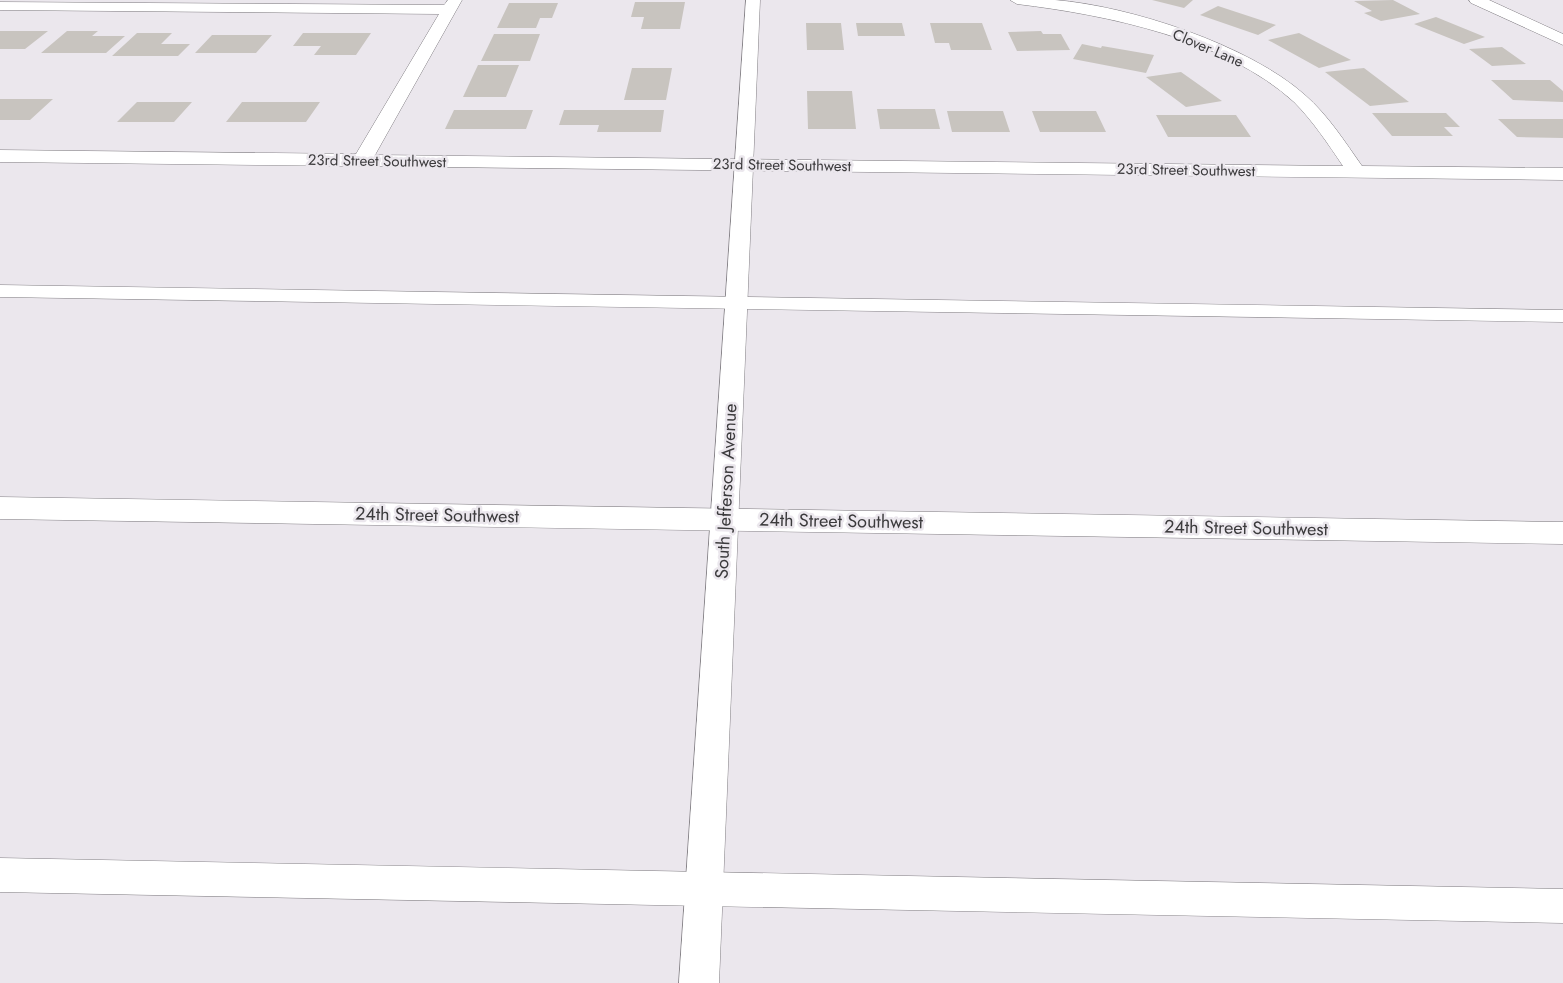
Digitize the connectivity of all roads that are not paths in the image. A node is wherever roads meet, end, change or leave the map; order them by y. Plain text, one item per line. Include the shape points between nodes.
1 (753, 0) edge
2 (1017, 0) edge
3 (1476, 0) edge
4 (453, 5) edge
5 (0, 6) edge
6 (1563, 40) edge
7 (3, 159) edge
8 (362, 160) junction
9 (744, 165) junction
10 (1357, 172) junction
11 (1562, 175) edge
12 (0, 291) edge
13 (736, 303) junction
14 (1563, 316) edge
15 (0, 508) edge
16 (725, 520) junction
17 (1563, 533) edge
18 (0, 875) edge
19 (704, 889) junction
20 (1563, 906) edge
21 (699, 983) edge

1 - 9 street, South Jefferson Avenue
2 - 10 street, Clover Lane via 1104,12 1147,24 1228,55 1267,74 1300,98
3 - 6 street
4 - 5 street
4 - 8 street
7 - 8 street, 23rd Street Southwest
8 - 9 street, 23rd Street Southwest
9 - 10 street, 23rd Street Southwest
9 - 13 street, South Jefferson Avenue
10 - 11 street, 23rd Street Southwest
12 - 13 lane
13 - 14 lane
13 - 16 street, South Jefferson Avenue
15 - 16 street, 24th Street Southwest
16 - 17 street, 24th Street Southwest
16 - 19 street, South Jefferson Avenue
18 - 19 lane
19 - 20 lane
19 - 21 street, South Jefferson Avenue

